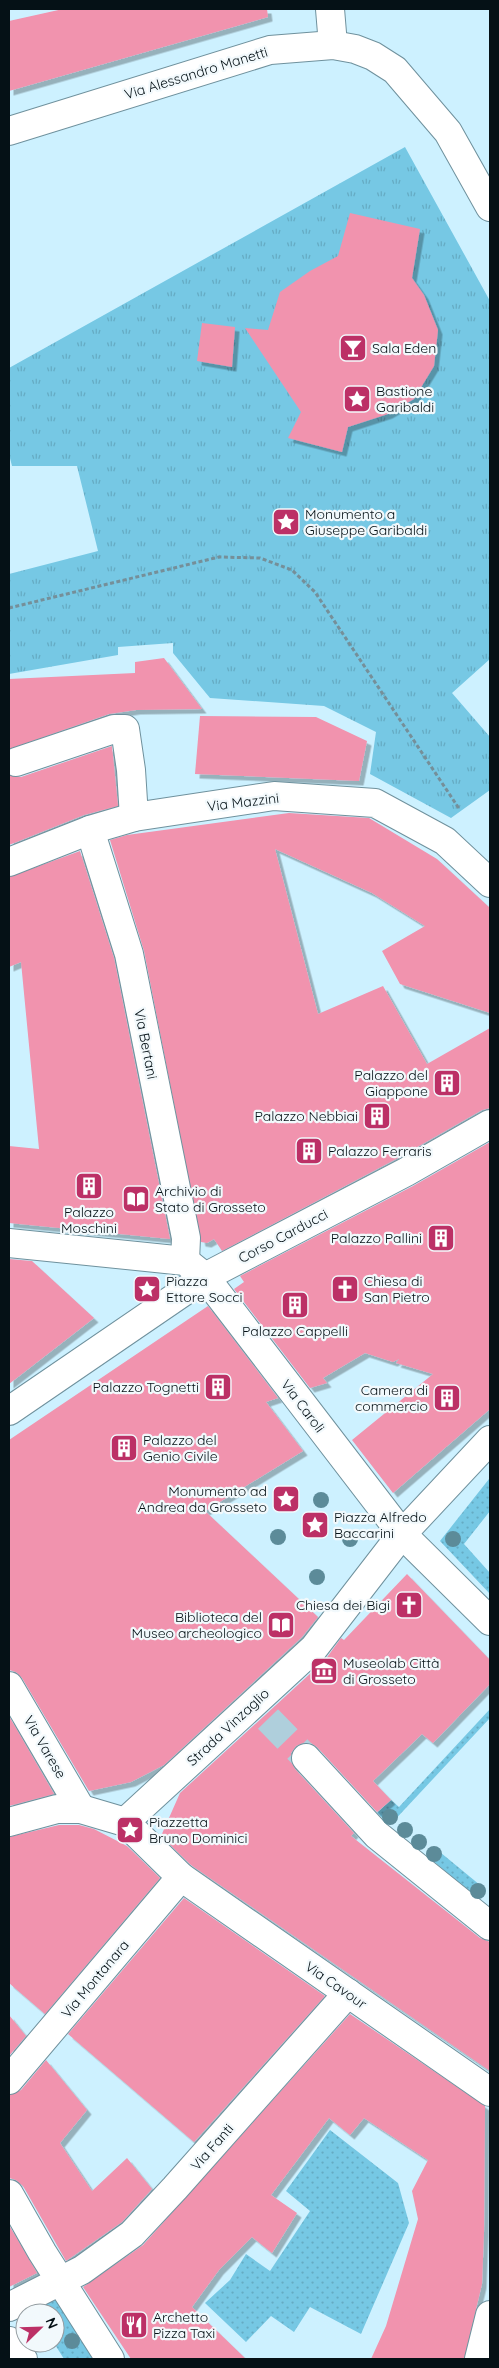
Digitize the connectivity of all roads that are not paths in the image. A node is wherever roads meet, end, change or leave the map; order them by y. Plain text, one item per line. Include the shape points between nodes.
1 (330, 9) edge
2 (333, 45) junction
3 (9, 131) edge
4 (490, 207) edge
5 (16, 762) dead end
6 (134, 817) junction
7 (90, 830) junction
8 (9, 862) edge
9 (490, 883) edge
10 (490, 1124) edge
11 (20, 1244) edge
12 (195, 1269) junction
13 (9, 1410) edge
14 (490, 1440) edge
15 (402, 1534) junction
16 (490, 1621) edge
17 (9, 1686) edge
18 (306, 1758) tunnel mouth
19 (81, 1809) junction
20 (9, 1822) edge
21 (125, 1822) junction
22 (181, 1877) junction
23 (490, 1926) edge
24 (348, 1993) junction
25 (9, 2080) edge
26 (490, 2092) edge
27 (9, 2194) edge
28 (60, 2281) junction
29 (9, 2307) edge
30 (490, 2315) edge
31 (9, 2341) edge
32 (23, 2359) edge
33 (110, 2359) edge
34 (479, 2359) edge

1 - 2 street
2 - 3 street, Via Alessandro Manetti via 270,50
2 - 4 street, Via Alessandro Manetti via 373,56 395,70 448,132
5 - 6 street via 114,729 124,729
6 - 7 street, Via Mazzini
6 - 9 street, Via Mazzini via 274,796 375,803 445,841
7 - 8 street, Via Mazzini
7 - 12 street, Via Bertani via 129,954
10 - 12 street, Corso Carducci via 406,1172
11 - 12 street
12 - 13 street, Corso Carducci
12 - 15 street, Via Caroli
14 - 15 street, Strada Vinzaglio
15 - 16 street, Via Caroli
15 - 21 street, Strada Vinzaglio via 261,1711
17 - 19 street, Via Varese
18 - 23 street via 377,1834
19 - 20 street via 57,1809
19 - 21 street
21 - 22 street
22 - 24 street, Via Cavour
22 - 25 street, Via Montanara
24 - 26 street, Via Cavour
24 - 28 street, Via Fanti via 132,2234 82,2270
27 - 28 street
28 - 29 street, Via Fanti
28 - 33 street
30 - 34 street
31 - 32 street

